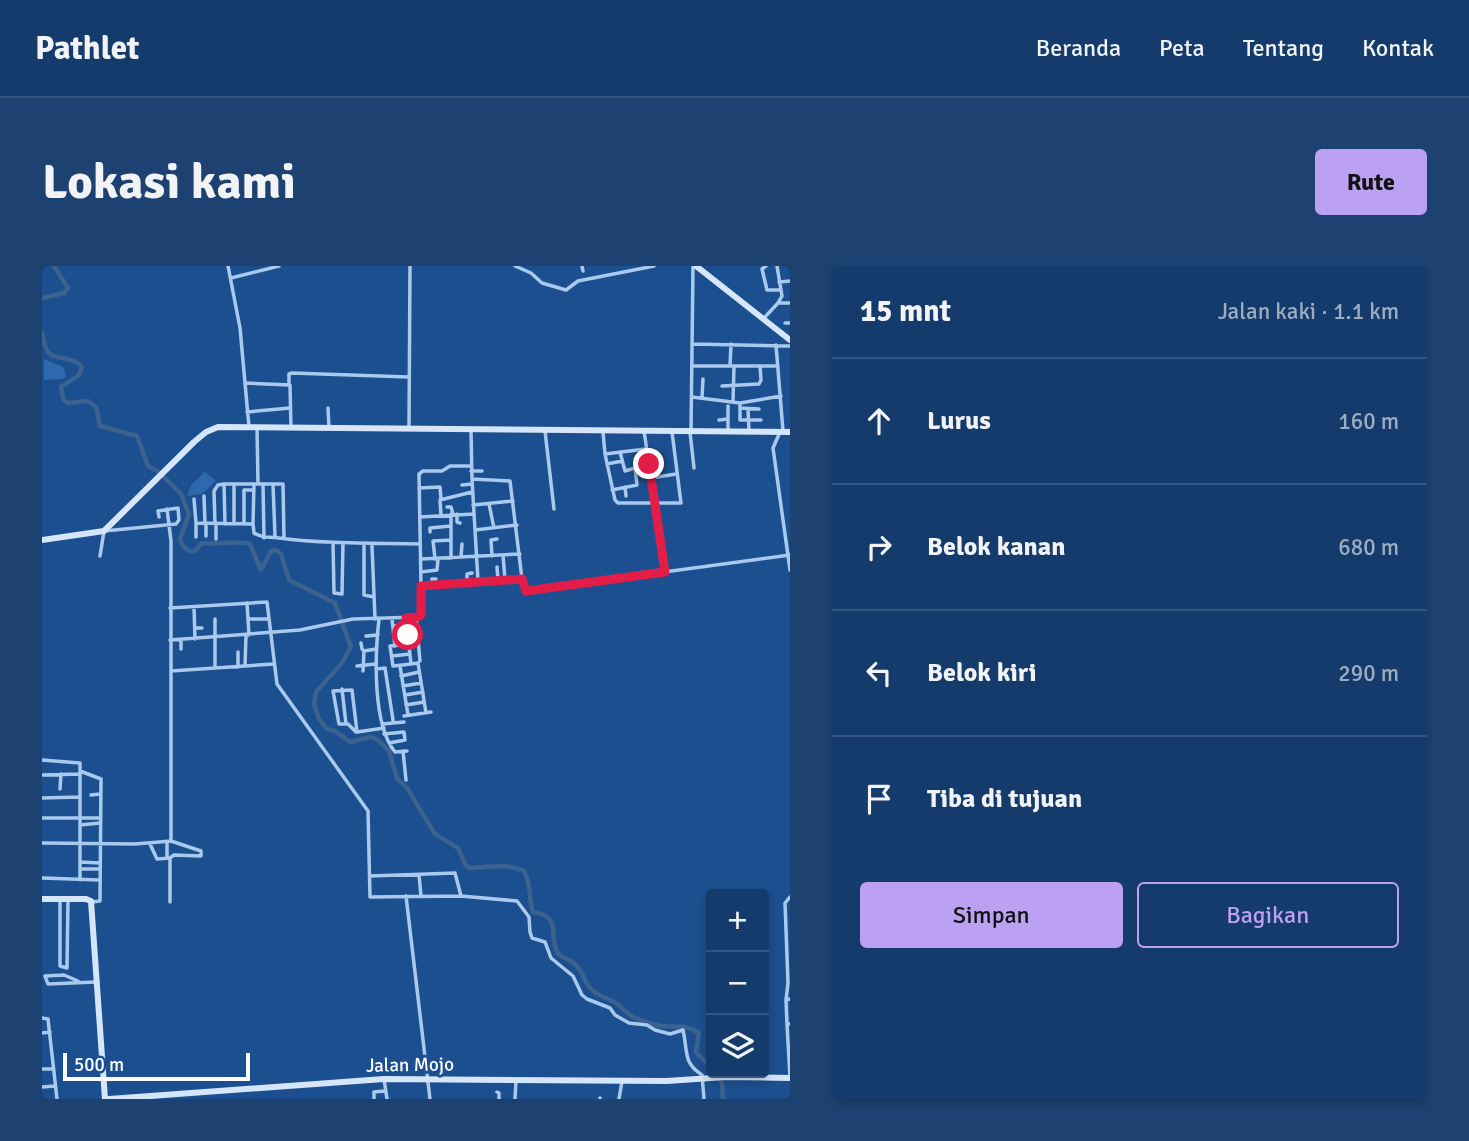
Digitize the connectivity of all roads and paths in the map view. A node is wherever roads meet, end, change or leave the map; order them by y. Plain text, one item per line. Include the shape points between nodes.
1 (228, 266) edge
2 (279, 266) edge
3 (410, 266) edge
4 (515, 266) edge
5 (654, 266) edge
6 (694, 266) edge
7 (766, 266) edge
8 (777, 266) edge
9 (231, 278) junction
10 (790, 281) edge
11 (779, 282) junction
12 (780, 290) junction
13 (778, 303) junction
14 (790, 303) edge
15 (765, 317) junction
16 (790, 340) edge
17 (692, 344) junction
18 (731, 344) junction
19 (776, 345) junction
20 (790, 346) edge
21 (692, 366) junction
22 (732, 366) junction
23 (760, 366) junction
24 (778, 366) junction
25 (409, 377) junction
26 (703, 379) dead end
27 (245, 383) junction
28 (289, 384) junction
29 (722, 386) dead end
30 (733, 386) junction
31 (781, 396) junction
32 (692, 397) junction
33 (702, 397) junction
34 (733, 402) junction
35 (740, 406) junction
36 (290, 408) junction
37 (328, 408) dead end
38 (718, 409) dead end
39 (748, 409) junction
40 (759, 409) dead end
41 (247, 412) junction
42 (728, 419) junction
43 (761, 419) dead end
44 (719, 420) dead end
45 (749, 420) junction
46 (253, 427) junction
47 (291, 428) junction
48 (329, 428) junction
49 (409, 430) junction
50 (471, 430) junction
51 (545, 431) junction
52 (644, 431) junction
53 (672, 431) junction
54 (603, 432) junction
55 (691, 432) junction
56 (728, 432) junction
57 (749, 432) junction
58 (784, 432) edge
59 (646, 449) junction
60 (620, 452) junction
61 (605, 454) junction
62 (622, 461) junction
63 (607, 464) junction
64 (649, 464) junction
65 (635, 468) junction
66 (694, 468) dead end
67 (471, 469) junction
68 (482, 471) dead end
69 (677, 474) junction
70 (651, 478) junction
71 (472, 482) junction
72 (224, 484) junction
73 (234, 484) junction
74 (258, 484) junction
75 (273, 484) junction
76 (463, 485) dead end
77 (625, 487) junction
78 (419, 488) junction
79 (254, 490) junction
80 (264, 490) junction
81 (612, 490) junction
82 (472, 492) junction
83 (204, 496) dead end
84 (626, 496) dead end
85 (194, 499) dead end
86 (441, 499) junction
87 (513, 501) junction
88 (489, 504) junction
89 (654, 504) junction
90 (474, 505) junction
91 (447, 507) dead end
92 (167, 509) junction
93 (554, 509) dead end
94 (453, 514) junction
95 (474, 514) junction
96 (441, 515) junction
97 (434, 516) junction
98 (159, 517) dead end
99 (420, 517) junction
100 (196, 523) junction
101 (206, 523) junction
102 (460, 523) dead end
103 (170, 524) junction
104 (215, 524) junction
105 (225, 524) junction
106 (234, 524) junction
107 (244, 524) junction
108 (253, 524) junction
109 (451, 526) junction
110 (517, 526) junction
111 (435, 527) junction
112 (494, 528) junction
113 (475, 530) junction
114 (104, 531) junction
115 (430, 532) dead end
116 (206, 536) dead end
117 (196, 537) dead end
118 (275, 537) junction
119 (264, 538) junction
120 (284, 538) junction
121 (216, 539) dead end
122 (498, 539) dead end
123 (42, 540) edge
124 (451, 540) junction
125 (343, 542) junction
126 (333, 543) junction
127 (420, 544) junction
128 (462, 544) dead end
129 (364, 546) dead end
130 (372, 546) dead end
131 (521, 554) junction
132 (100, 555) dead end
133 (492, 555) junction
134 (503, 555) junction
135 (789, 555) edge
136 (461, 557) junction
137 (477, 557) junction
138 (451, 558) junction
139 (421, 559) junction
140 (437, 559) junction
141 (789, 562) edge
142 (497, 567) dead end
143 (364, 569) junction
144 (373, 569) junction
145 (790, 570) edge
146 (421, 572) junction
147 (665, 572) junction
148 (472, 573) dead end
149 (436, 579) dead end
150 (522, 579) junction
151 (498, 580) junction
152 (505, 580) junction
153 (478, 581) junction
154 (467, 582) junction
155 (433, 585) junction
156 (421, 586) junction
157 (374, 597) junction
158 (247, 603) junction
159 (194, 607) junction
160 (170, 608) junction
161 (406, 618) junction
162 (416, 618) junction
163 (215, 619) dead end
164 (249, 619) junction
165 (269, 619) junction
166 (377, 619) junction
167 (392, 619) junction
168 (407, 625) junction
169 (393, 626) junction
170 (195, 628) junction
171 (202, 628) dead end
172 (271, 633) junction
173 (247, 635) junction
174 (377, 635) junction
175 (408, 635) junction
176 (366, 636) dead end
177 (394, 636) junction
178 (216, 638) junction
179 (195, 639) junction
180 (170, 640) junction
181 (181, 640) junction
182 (362, 643) dead end
183 (409, 644) junction
184 (395, 646) junction
185 (181, 649) dead end
186 (376, 649) junction
187 (364, 651) junction
188 (238, 652) dead end
189 (410, 654) junction
190 (392, 656) junction
191 (421, 661) dead end
192 (274, 664) junction
193 (411, 664) junction
194 (400, 665) junction
195 (245, 666) junction
196 (356, 666) dead end
197 (238, 667) junction
198 (375, 667) junction
199 (215, 668) junction
200 (363, 668) junction
201 (170, 671) junction
202 (419, 672) junction
203 (401, 676) junction
204 (421, 683) junction
205 (403, 686) junction
206 (342, 689) junction
207 (423, 692) junction
208 (405, 695) junction
209 (424, 702) junction
210 (406, 705) junction
211 (404, 722) dead end
212 (393, 723) junction
213 (346, 724) junction
214 (384, 729) junction
215 (357, 732) junction
216 (388, 743) junction
217 (42, 760) edge
218 (80, 773) junction
219 (61, 774) junction
220 (42, 775) edge
221 (406, 780) dead end
222 (60, 789) dead end
223 (100, 794) junction
224 (91, 795) dead end
225 (80, 797) junction
226 (42, 798) edge
227 (80, 809) junction
228 (87, 809) dead end
229 (42, 818) edge
230 (80, 819) junction
231 (100, 821) junction
232 (80, 825) junction
233 (42, 841) edge
234 (169, 842) junction
235 (80, 844) junction
236 (150, 844) junction
237 (101, 845) junction
238 (168, 858) junction
239 (80, 862) junction
240 (100, 863) junction
241 (80, 869) junction
242 (100, 869) junction
243 (419, 875) junction
244 (370, 876) junction
245 (42, 878) edge
246 (80, 880) junction
247 (100, 880) junction
248 (421, 896) junction
249 (461, 896) junction
250 (406, 897) junction
251 (790, 897) edge
252 (42, 899) edge
253 (64, 899) junction
254 (92, 902) junction
255 (170, 902) dead end
256 (60, 914) junction
257 (67, 914) junction
258 (789, 966) edge
259 (78, 981) junction
260 (97, 982) junction
261 (789, 983) edge
262 (788, 1000) edge
263 (42, 1018) edge
264 (788, 1024) edge
265 (50, 1032) junction
266 (42, 1033) edge
267 (51, 1045) junction
268 (42, 1046) edge
269 (42, 1069) edge
270 (53, 1069) junction
271 (790, 1078) edge
272 (384, 1079) junction
273 (428, 1079) junction
274 (703, 1079) junction
275 (516, 1080) junction
276 (622, 1081) junction
277 (55, 1086) junction
278 (42, 1087) edge
279 (386, 1091) junction
280 (497, 1092) dead end
281 (123, 1098) edge
282 (57, 1099) edge
283 (107, 1099) edge
284 (374, 1099) edge
285 (387, 1099) edge
286 (430, 1099) edge
287 (499, 1099) edge
288 (515, 1099) edge
289 (619, 1099) edge
290 (704, 1099) edge

1 - 9 street
2 - 9 street
3 - 25 street
4 - 5 street via 544,284 566,290 578,281
6 - 15 main road
6 - 17 street
7 - 12 street via 762,269 768,291
8 - 11 street
9 - 27 street
10 - 11 street
11 - 12 street
12 - 13 street
13 - 14 street
13 - 15 street
15 - 16 main road
17 - 18 street
17 - 21 street
18 - 19 street
18 - 22 street
19 - 20 street
19 - 24 street
21 - 22 street
21 - 32 street
22 - 23 street
22 - 30 street
23 - 24 street
23 - 30 street via 760,383
24 - 31 street
25 - 28 street via 292,373
25 - 49 street
26 - 33 street
27 - 28 street
27 - 41 street
28 - 36 street
29 - 30 street
30 - 34 street
31 - 35 street
31 - 58 street
32 - 33 street
32 - 55 street
33 - 34 street
34 - 35 street
35 - 39 street
35 - 45 street via 740,420
36 - 41 street
36 - 47 street
37 - 48 street
38 - 42 street via 728,407
39 - 40 street
39 - 45 street
41 - 46 street
42 - 44 street
42 - 56 street
43 - 45 street
45 - 57 street
46 - 47 main road
46 - 74 street
46 - 114 main road via 210,429
47 - 48 main road
48 - 49 main road
49 - 50 main road
50 - 51 main road
50 - 67 street
51 - 54 main road
51 - 93 street
52 - 53 main road
52 - 54 main road
52 - 59 street
53 - 55 main road
53 - 69 street
54 - 61 street
55 - 56 main road
55 - 66 street
56 - 57 main road
57 - 58 main road
58 - 135 street via 773,448
59 - 60 street
59 - 64 street
60 - 61 street
60 - 62 street
61 - 63 street
62 - 63 street
62 - 65 street via 625,471
63 - 81 street
64 - 65 street
64 - 70 street
65 - 77 street via 638,484
67 - 68 street
67 - 71 street
67 - 78 street via 450,466 442,471 421,471
69 - 70 street
69 - 89 street via 680,503
70 - 89 street
71 - 76 street
71 - 82 street
71 - 87 street via 509,480
72 - 73 street
72 - 104 street via 214,491
72 - 105 street
73 - 74 street
73 - 106 street
74 - 75 street
74 - 79 street
74 - 80 street
75 - 118 street
75 - 120 street via 286,484
77 - 81 street
77 - 84 street
78 - 86 street via 440,487
78 - 99 street
79 - 80 street
79 - 107 street via 244,490
79 - 108 street
80 - 119 street
81 - 89 street via 617,503
82 - 86 street
82 - 90 street
83 - 101 street
85 - 100 street
86 - 96 street
87 - 88 street
87 - 110 street
88 - 90 street
88 - 112 street
89 - 147 street
90 - 95 street
91 - 94 street
92 - 98 street via 158,511
92 - 103 street
92 - 103 street via 178,509 179,522
94 - 95 street
94 - 96 street
94 - 102 street
94 - 109 street
95 - 113 street
96 - 97 street
97 - 99 street
97 - 111 street
99 - 127 street
100 - 101 street
100 - 117 street
101 - 104 street
101 - 116 street
103 - 114 street
103 - 160 street
104 - 105 street
104 - 121 street
105 - 106 street
106 - 107 street
107 - 108 street
108 - 119 street via 254,533
109 - 111 street
109 - 124 street
110 - 112 street
110 - 131 street
111 - 115 street
112 - 113 street
113 - 137 street
114 - 123 main road
114 - 132 street
118 - 119 street
118 - 120 street
120 - 126 street
122 - 133 street via 491,540
124 - 138 street
124 - 140 street via 433,541
125 - 126 street
125 - 126 street via 342,594 334,593
125 - 127 street
127 - 139 street
128 - 136 street
129 - 143 street
130 - 144 street
131 - 134 street
131 - 150 street
133 - 134 street
133 - 137 street
134 - 152 street
135 - 141 street
135 - 147 street
136 - 137 street
136 - 138 street
137 - 153 street
138 - 140 street
139 - 140 street
139 - 146 street
140 - 146 street via 437,570
141 - 145 street
142 - 151 street
143 - 144 street
143 - 157 street via 365,596
144 - 157 street
146 - 156 street
147 - 150 street via 526,591
148 - 154 street via 467,573
149 - 155 street via 432,579
150 - 152 street
151 - 152 street
151 - 153 street
153 - 154 street
154 - 155 street
155 - 156 street
156 - 162 street via 421,615
157 - 166 street
158 - 159 street
158 - 164 street
158 - 165 street via 267,602
159 - 160 street
159 - 170 street
160 - 180 street
161 - 162 street
161 - 167 street
161 - 168 street
162 - 191 street
163 - 178 street
164 - 165 street
164 - 173 street
165 - 172 street
166 - 167 street
166 - 172 street
166 - 174 street
167 - 169 street
168 - 169 street
168 - 175 street
169 - 177 street
170 - 171 street
170 - 179 street
172 - 173 street
172 - 192 street
173 - 178 street
173 - 195 street
174 - 176 street
174 - 186 street
175 - 177 street
175 - 183 street
177 - 184 street
178 - 179 street
178 - 199 street
179 - 181 street
180 - 181 street
180 - 201 street
181 - 185 street
182 - 187 street
183 - 184 street
183 - 189 street
184 - 190 street via 390,646
186 - 187 street
186 - 198 street
187 - 200 street
188 - 197 street
189 - 190 street
189 - 193 street
190 - 194 street via 393,666
192 - 195 street
192 - 244 street via 279,687 368,811
193 - 194 street
193 - 202 street via 418,663
194 - 203 street
195 - 197 street
196 - 200 street
197 - 199 street
198 - 200 street
198 - 212 street via 386,668
198 - 214 street
199 - 201 street
201 - 234 street
202 - 203 street
202 - 204 street
203 - 205 street
204 - 205 street
204 - 207 street
205 - 208 street
206 - 213 street
206 - 213 street via 332,692 338,724
206 - 215 street via 352,690
207 - 208 street
207 - 209 street
208 - 210 street
209 - 210 street
209 - 210 street via 428,713 406,716
211 - 212 street
212 - 214 street
213 - 215 street
214 - 215 street
214 - 216 street
214 - 216 street via 404,732 405,740
216 - 221 street via 396,752 405,751
217 - 218 street via 79,762
218 - 219 street
218 - 223 street via 101,779
218 - 225 street
219 - 220 street
219 - 222 street
223 - 224 street
223 - 231 street
225 - 226 street
225 - 227 street
227 - 228 street
227 - 230 street
229 - 230 street
230 - 231 street
230 - 232 street
231 - 232 street
231 - 237 street
232 - 235 street
233 - 235 street
234 - 236 street
234 - 238 street
234 - 238 street via 202,855
235 - 237 street
235 - 239 street
236 - 237 street
236 - 238 street via 156,859
237 - 240 street
238 - 255 street
239 - 240 street
239 - 241 street
240 - 242 street
241 - 242 street
241 - 246 street
242 - 247 street
243 - 244 street
243 - 248 street
243 - 249 street via 455,873
244 - 250 street via 370,897
245 - 246 street
246 - 247 street
247 - 254 street via 100,901
248 - 249 street
248 - 250 street
249 - 274 street via 517,901 529,917 532,938 545,942 552,960 573,976 584,997 629,1023 670,1034 683,1032 689,1064
250 - 273 street
251 - 258 street via 785,902
252 - 253 main road
253 - 254 main road
253 - 256 street
253 - 257 street
254 - 260 main road
256 - 257 street
256 - 257 street via 60,966 67,968
258 - 261 street
259 - 259 street via 48,984 45,974 64,975
259 - 260 street
260 - 283 main road
261 - 262 street
262 - 264 street
263 - 265 street via 47,1018
264 - 271 street
265 - 266 street
265 - 267 street
267 - 268 street
267 - 270 street
269 - 270 street
270 - 277 street
271 - 274 main road, Jalan Mojo
272 - 273 main road, Jalan Mojo
272 - 279 street
272 - 281 main road, Jalan Mojo
273 - 275 main road, Jalan Mojo
273 - 286 street
274 - 276 main road, Jalan Mojo
274 - 290 street
275 - 276 main road, Jalan Mojo
275 - 288 street
276 - 289 street
277 - 278 street
277 - 282 street
279 - 284 street via 374,1091
279 - 285 street
280 - 287 street
281 - 283 main road, Jalan Mojo

